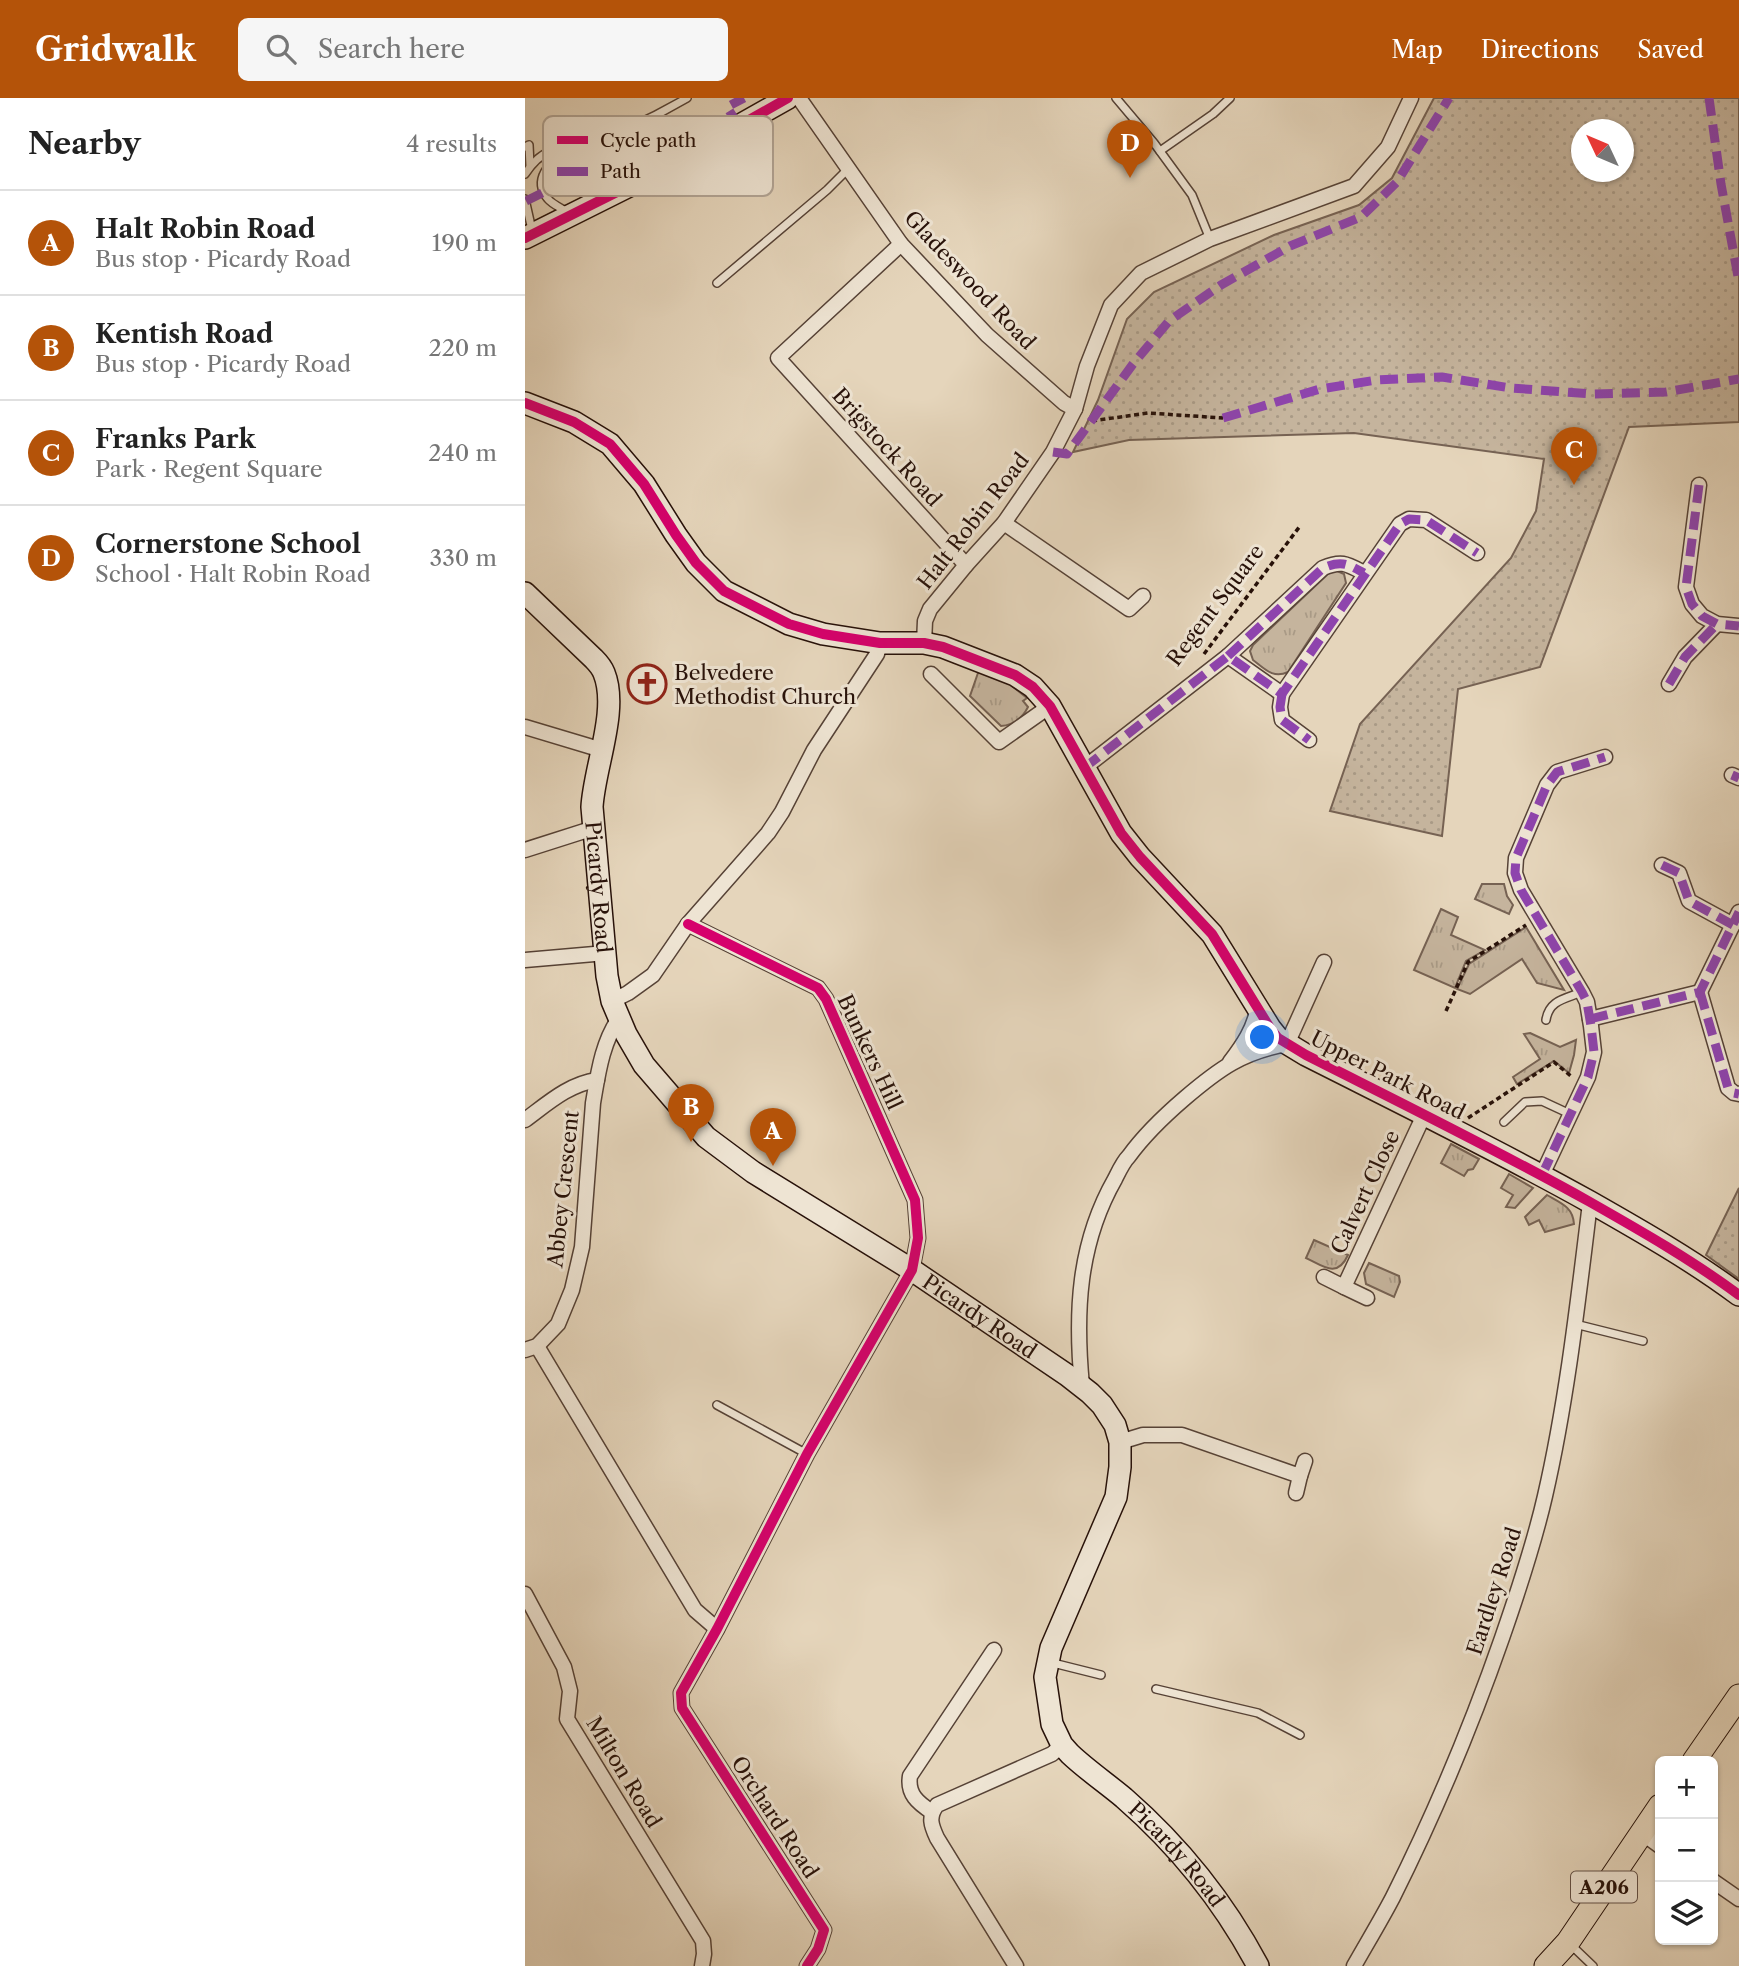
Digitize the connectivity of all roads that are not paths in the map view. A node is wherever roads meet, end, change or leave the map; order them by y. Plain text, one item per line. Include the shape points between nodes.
1 (687, 98) edge
2 (788, 98) edge
3 (799, 98) edge
4 (1116, 98) edge
5 (1230, 98) edge
6 (1411, 98) edge
7 (653, 116) edge
8 (756, 116) edge
9 (525, 147) edge
10 (1160, 151) junction
11 (543, 155) edge
12 (530, 166) junction
13 (848, 169) junction
14 (525, 174) edge
15 (545, 196) edge
16 (609, 196) edge
17 (525, 199) edge
18 (571, 215) junction
19 (529, 236) edge
20 (1210, 239) junction
21 (901, 244) junction
22 (717, 283) dead end
23 (525, 403) edge
24 (1075, 409) junction
25 (1699, 485) dead end
26 (1003, 523) junction
27 (1478, 553) dead end
28 (965, 565) junction
29 (1364, 573) junction
30 (525, 593) edge
31 (1143, 596) dead end
32 (1717, 624) junction
33 (1739, 626) edge
34 (880, 643) junction
35 (924, 643) junction
36 (1228, 656) junction
37 (932, 674) dead end
38 (1669, 684) dead end
39 (1282, 694) junction
40 (1050, 706) junction
41 (525, 727) edge
42 (1309, 740) dead end
43 (602, 750) junction
44 (1605, 757) dead end
45 (1084, 768) junction
46 (594, 828) junction
47 (525, 850) edge
48 (1662, 865) dead end
49 (1736, 918) edge
50 (688, 925) junction
51 (606, 953) junction
52 (525, 960) edge
53 (1324, 962) dead end
54 (1582, 992) junction
55 (1700, 992) junction
56 (1258, 1007) junction
57 (616, 1009) junction
58 (1590, 1019) junction
59 (1546, 1020) dead end
60 (1287, 1044) junction
61 (1229, 1063) junction
62 (597, 1080) junction
63 (1739, 1094) edge
64 (1570, 1114) junction
65 (1424, 1115) junction
66 (525, 1120) edge
67 (1504, 1122) dead end
68 (1542, 1175) junction
69 (1590, 1203) junction
70 (912, 1270) junction
71 (1324, 1277) dead end
72 (1344, 1287) junction
73 (1739, 1295) edge
74 (1367, 1298) dead end
75 (1575, 1324) junction
76 (1643, 1340) dead end
77 (531, 1348) edge
78 (1082, 1386) junction
79 (717, 1405) dead end
80 (1120, 1442) junction
81 (807, 1454) junction
82 (1305, 1461) dead end
83 (1300, 1476) junction
84 (1296, 1493) dead end
85 (525, 1594) edge
86 (717, 1629) junction
87 (994, 1650) dead end
88 (1048, 1662) junction
89 (1101, 1675) dead end
90 (1156, 1689) dead end
91 (1738, 1702) edge
92 (1300, 1735) dead end
93 (1062, 1745) junction
94 (1698, 1756) edge
95 (932, 1812) junction
96 (1656, 1819) edge
97 (1651, 1839) edge
98 (1714, 1882) edge
99 (1739, 1899) edge
100 (1567, 1942) junction
101 (702, 1966) edge
102 (807, 1966) edge
103 (1016, 1966) edge
104 (1258, 1966) edge
105 (1354, 1966) edge
106 (1546, 1966) edge
107 (1593, 1966) edge

1 - 7 lane
2 - 8 main road
3 - 13 street, Gladeswood Road
4 - 10 lane
5 - 10 lane
6 - 20 street, Halt Robin Road via 1388,147 1354,186
9 - 12 lane via 529,145
10 - 20 lane via 1192,195
11 - 12 lane
12 - 14 lane
13 - 21 street, Gladeswood Road
13 - 22 lane
15 - 18 lane
16 - 18 main road
17 - 19 lane
18 - 19 main road
20 - 24 street, Halt Robin Road via 1142,273 1111,305
21 - 24 street, Gladeswood Road via 987,335
21 - 28 street, Brigstock Road via 778,358
23 - 34 main road, Upper Park Road via 574,422 610,444 644,484 697,563 724,591 789,624
24 - 26 street, Halt Robin Road via 1053,452
25 - 32 street via 1686,587 1702,616
26 - 28 street, Halt Robin Road
26 - 31 street via 1129,609
27 - 29 street via 1426,520 1409,519 1400,524
28 - 35 street, Halt Robin Road via 930,609
29 - 36 street, Regent Square via 1335,563 1323,568
29 - 39 street
30 - 43 main road, Picardy Road via 585,648 603,671 608,705
32 - 33 street
32 - 38 street via 1685,657
34 - 35 main road, Upper Park Road
34 - 50 street via 768,833
35 - 40 main road, Upper Park Road via 1016,675
36 - 39 street, Regent Square
36 - 45 street, Regent Square
37 - 40 street via 999,742
39 - 42 street via 1282,720
40 - 45 main road, Upper Park Road
41 - 43 street
43 - 46 main road, Picardy Road via 593,788
44 - 54 street via 1557,772 1516,858 1521,890
45 - 56 main road, Upper Park Road via 1121,833 1212,934
46 - 47 street
46 - 51 main road, Picardy Road
48 - 49 street via 1679,873 1689,901
49 - 55 street
50 - 57 street via 653,975 628,993
50 - 70 street, Bunkers Hill via 818,988 826,999 915,1200 918,1237
51 - 52 street
51 - 57 main road, Picardy Road
53 - 60 street
54 - 58 street
54 - 59 lane via 1552,1004
55 - 58 street
55 - 63 street via 1728,1088
56 - 60 main road, Upper Park Road via 1270,1028
56 - 61 street via 1251,1031
57 - 62 street, Abbey Crescent
57 - 70 main road, Picardy Road via 645,1065 706,1137 753,1172
58 - 64 street via 1594,1052
60 - 61 street
60 - 65 main road, Upper Park Road
61 - 78 street via 1160,1119 1127,1157 1104,1198 1079,1290
62 - 66 street via 579,1083
62 - 77 street, Abbey Crescent via 582,1247 572,1290 558,1324
64 - 67 lane via 1542,1101 1525,1102
64 - 68 street
65 - 68 main road, Upper Park Road
65 - 72 street, Calvert Close
68 - 69 main road, Upper Park Road
69 - 73 main road, Upper Park Road
69 - 75 street, Eardley Road
70 - 78 main road, Picardy Road
70 - 81 street
71 - 72 street, Calvert Close
72 - 74 street, Calvert Close
75 - 76 lane
75 - 105 street, Eardley Road via 1544,1500 1493,1665 1441,1796
77 - 86 street via 695,1611
78 - 80 main road, Picardy Road via 1102,1405
79 - 81 lane
80 - 83 street via 1143,1435 1182,1435
80 - 88 main road, Picardy Road via 1116,1497
81 - 86 street
82 - 83 street
83 - 84 street
85 - 101 street, Milton Road via 564,1667 570,1690 567,1719 703,1941
86 - 102 street, Orchard Road via 681,1693 682,1708 824,1930
87 - 95 street via 910,1776 913,1796
88 - 89 lane
88 - 93 main road, Picardy Road via 1048,1701
90 - 92 lane via 1258,1713
91 - 94 main road
93 - 95 street via 1052,1754 937,1804
93 - 104 main road, Picardy Road via 1187,1861 1229,1916
95 - 103 street via 937,1838
96 - 97 main road, A206
97 - 100 main road, A206
98 - 99 street
100 - 106 main road, A206
100 - 107 lane

